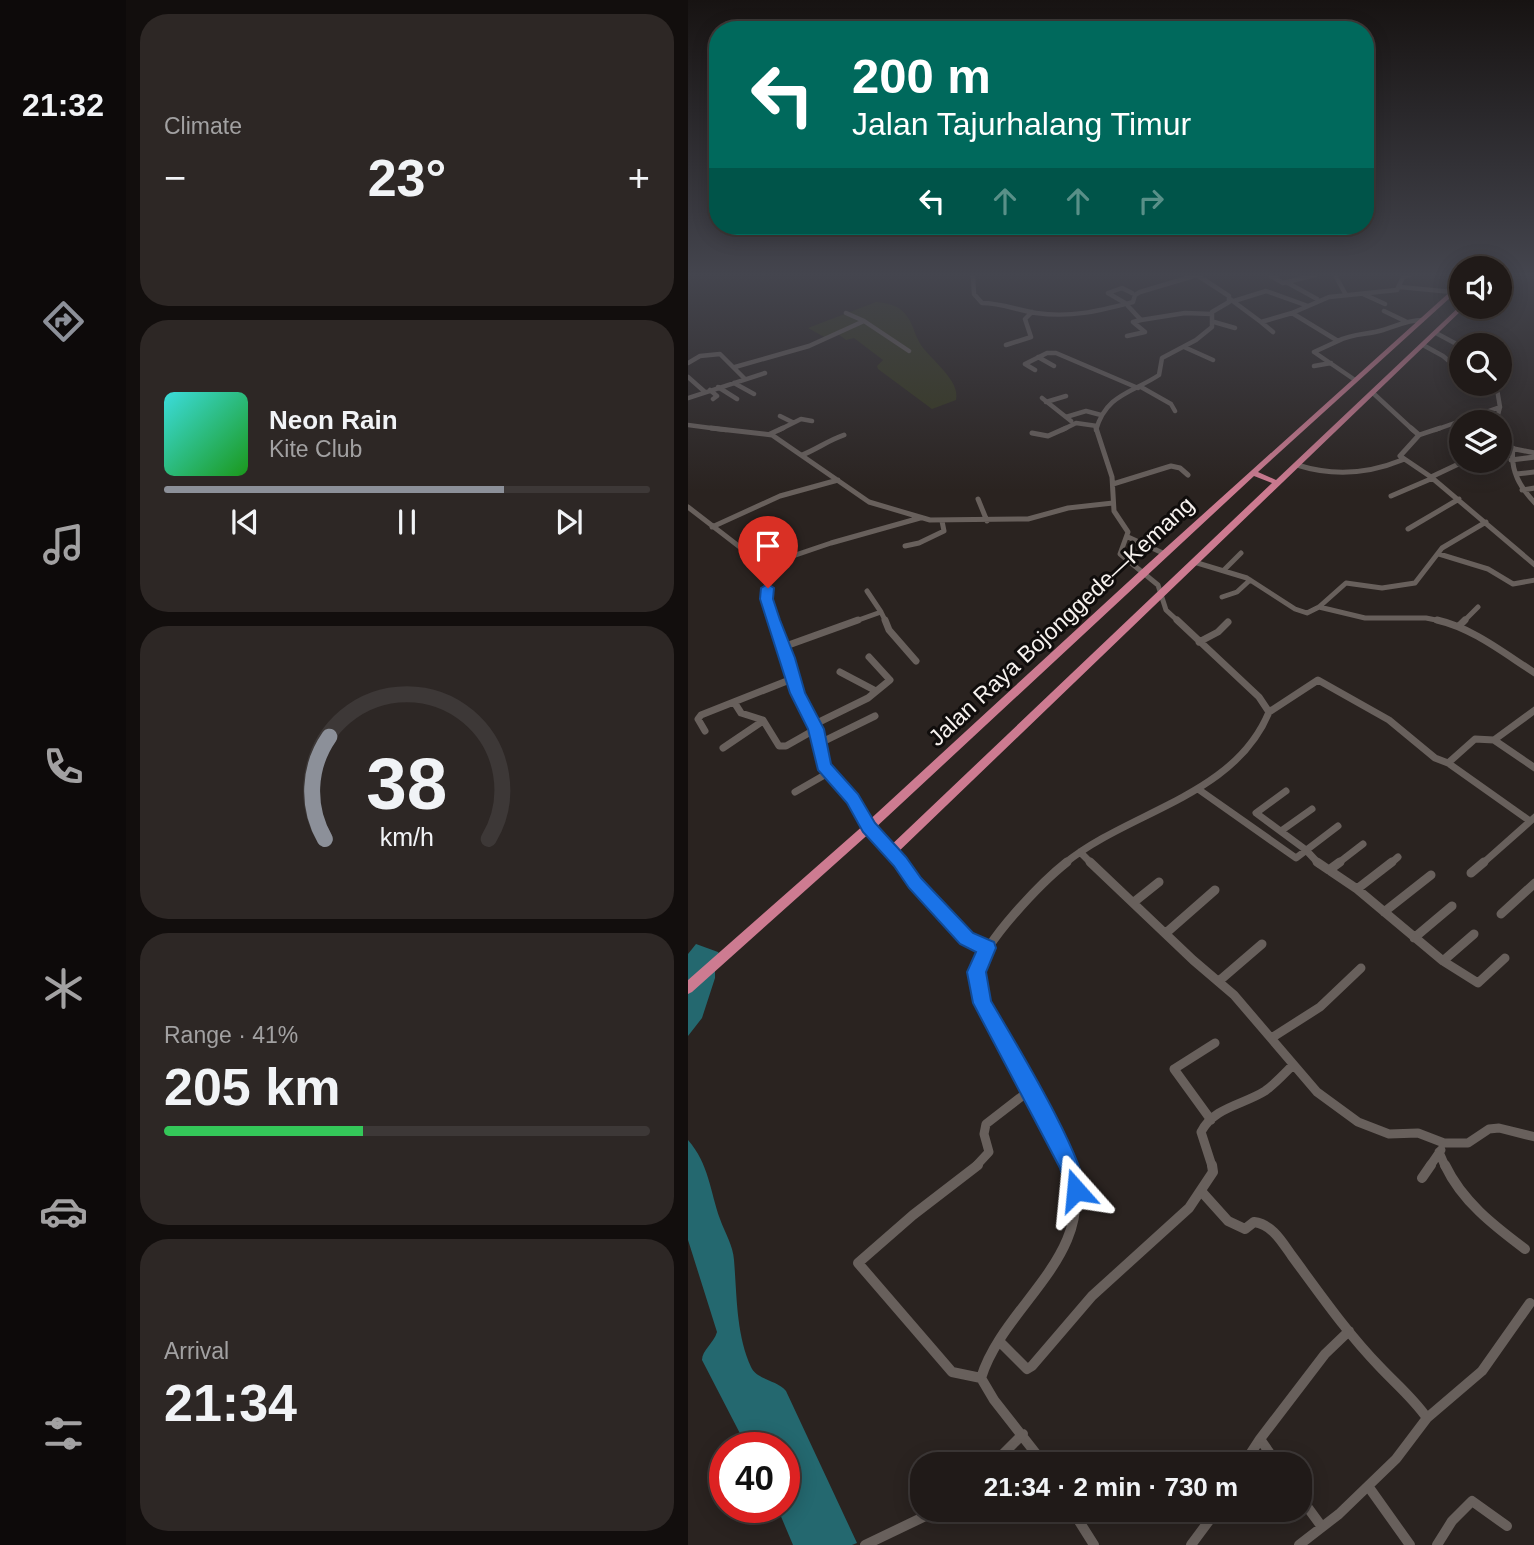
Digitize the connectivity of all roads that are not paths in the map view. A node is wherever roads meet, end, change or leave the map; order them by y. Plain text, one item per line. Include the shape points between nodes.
1 (805, 347) edge
2 (903, 347) edge
3 (1184, 347) joint
4 (1325, 347) edge
5 (1392, 347) edge
6 (1421, 347) edge
7 (1427, 347) edge
8 (909, 351) dead end
9 (1038, 358) junction
10 (1213, 360) dead end
11 (1449, 361) edge
12 (1333, 362) junction
13 (688, 363) edge
14 (1054, 366) dead end
15 (1314, 366) dead end
16 (735, 367) junction
17 (1035, 370) dead end
18 (765, 373) dead end
19 (688, 377) edge
20 (744, 378) junction
21 (1355, 380) junction
22 (734, 383) junction
23 (718, 387) junction
24 (1140, 388) junction
25 (1376, 390) junction
26 (707, 391) junction
27 (754, 394) dead end
28 (1066, 396) dead end
29 (1498, 396) edge
30 (688, 398) edge
31 (736, 399) dead end
32 (712, 400) dead end
33 (1500, 407) junction
34 (1492, 410) edge
35 (1499, 410) edge
36 (1175, 411) dead end
37 (1101, 415) junction
38 (780, 416) dead end
39 (1066, 417) junction
40 (812, 421) dead end
41 (1071, 421) dead end
42 (792, 422) junction
43 (688, 425) edge
44 (1449, 425) edge
45 (1097, 426) junction
46 (1032, 433) dead end
47 (770, 434) junction
48 (844, 435) dead end
49 (1419, 435) junction
50 (1513, 448) joint
51 (1512, 454) edge
52 (802, 455) junction
53 (1534, 455) edge
54 (1402, 460) junction
55 (1512, 460) edge
56 (1297, 466) junction
57 (1449, 469) edge
58 (1512, 469) edge
59 (1534, 472) edge
60 (1254, 473) junction
61 (1516, 474) junction
62 (1188, 475) dead end
63 (1432, 478) junction
64 (838, 480) junction
65 (1278, 483) junction
66 (1113, 484) junction
67 (1534, 488) edge
68 (1523, 490) junction
69 (1391, 496) dead end
70 (978, 499) dead end
71 (1459, 499) junction
72 (1113, 503) junction
73 (1534, 503) edge
74 (688, 506) edge
75 (921, 518) junction
76 (987, 521) junction
77 (942, 522) junction
78 (1486, 523) junction
79 (712, 527) junction
80 (1408, 529) dead end
81 (1128, 537) junction
82 (905, 546) dead end
83 (1242, 553) dead end
84 (1165, 554) junction
85 (1439, 554) junction
86 (1194, 562) junction
87 (1534, 565) edge
88 (760, 567) junction
89 (1224, 569) junction
90 (1143, 573) junction
91 (1250, 580) junction
92 (1534, 580) edge
93 (867, 591) dead end
94 (1162, 592) junction
95 (1222, 597) dead end
96 (1319, 607) junction
97 (1478, 607) dead end
98 (881, 612) junction
99 (1228, 622) dead end
100 (1459, 626) junction
101 (1199, 642) junction
102 (783, 647) junction
103 (869, 657) dead end
104 (916, 661) dead end
105 (840, 672) dead end
106 (1534, 674) edge
107 (792, 679) junction
108 (876, 691) junction
109 (734, 702) junction
110 (1534, 710) edge
111 (1269, 712) junction
112 (875, 716) dead end
113 (764, 721) junction
114 (814, 727) junction
115 (704, 731) dead end
116 (1494, 740) junction
117 (818, 744) junction
118 (723, 748) dead end
119 (1448, 763) junction
120 (1532, 765) edge
121 (828, 773) junction
122 (1198, 789) junction
123 (1286, 791) dead end
124 (795, 792) dead end
125 (1312, 809) dead end
126 (1532, 819) edge
127 (1338, 826) dead end
128 (869, 827) junction
129 (1281, 831) junction
130 (1363, 844) dead end
131 (1306, 850) junction
132 (891, 852) junction
133 (1080, 852) junction
134 (1398, 857) dead end
135 (1329, 870) junction
136 (1471, 873) dead end
137 (1431, 876) dead end
138 (1159, 882) dead end
139 (1534, 883) edge
140 (1356, 889) junction
141 (1215, 890) dead end
142 (1134, 902) junction
143 (1452, 906) dead end
144 (1384, 912) junction
145 (1501, 914) dead end
146 (1166, 933) junction
147 (1474, 934) dead end
148 (1414, 938) junction
149 (1262, 944) dead end
150 (987, 948) junction
151 (1505, 958) dead end
152 (1443, 961) junction
153 (1361, 968) dead end
154 (1219, 981) junction
155 (688, 988) edge
156 (1273, 1037) junction
157 (1215, 1043) dead end
158 (1293, 1065) junction
159 (1030, 1090) junction
160 (1211, 1120) junction
161 (1534, 1137) edge
162 (1442, 1148) junction
163 (1422, 1178) dead end
164 (1201, 1191) junction
165 (1525, 1250) dead end
166 (1530, 1303) dead end
167 (1349, 1331) junction
168 (999, 1341) junction
169 (981, 1378) junction
170 (1427, 1418) junction
171 (1023, 1434) junction
172 (1260, 1439) junction
173 (1005, 1452) edge
174 (1036, 1452) edge
175 (1252, 1452) edge
176 (1269, 1452) edge
177 (1368, 1486) junction
178 (1312, 1513) edge
179 (913, 1522) edge
180 (1080, 1522) edge
181 (1207, 1522) edge
182 (1507, 1526) dead end
183 (1322, 1527) junction
184 (865, 1545) edge
185 (1094, 1545) edge
186 (1191, 1545) edge
187 (1299, 1545) edge
188 (1410, 1545) edge
189 (1437, 1545) edge

1 - 16 street
2 - 8 street
3 - 10 street
3 - 24 street via 1163,357 1161,373
4 - 12 street via 1314,352
5 - 21 highway, Jalan Raya Bojonggede—Kemang
6 - 25 highway, Jalan Raya Bojonggede—Kemang
7 - 11 street
9 - 14 street
9 - 17 street via 1025,364
9 - 24 street via 1056,353
12 - 15 street
12 - 21 street
13 - 16 street via 719,354
16 - 20 street
18 - 20 street
19 - 26 street
20 - 22 street
21 - 25 highway
21 - 60 highway, Jalan Raya Bojonggede—Kemang
22 - 23 street
22 - 27 street
23 - 26 street
23 - 31 street
24 - 36 street via 1171,404
24 - 37 street via 1114,398
25 - 49 street
25 - 56 highway, Jalan Raya Bojonggede—Kemang
26 - 30 street
26 - 32 street via 717,396
28 - 39 street via 1044,400
29 - 33 street
33 - 34 street
33 - 35 street
37 - 39 street via 1086,411
37 - 45 street
38 - 42 street
39 - 41 street
40 - 42 street
42 - 47 street
43 - 47 street
44 - 49 street
45 - 46 street via 1076,422 1048,436
45 - 66 street
47 - 52 street
48 - 52 street
49 - 54 street via 1401,452
50 - 51 street
50 - 53 street
52 - 64 street
53 - 55 street
54 - 56 street via 1361,473
54 - 63 street
56 - 65 highway, Jalan Raya Bojonggede—Kemang
57 - 63 street
58 - 61 street
59 - 61 street
60 - 65 highway
60 - 84 highway, Jalan Raya Bojonggede—Kemang
61 - 68 street
62 - 66 street via 1171,466
63 - 69 street
63 - 71 street
64 - 75 street via 877,505
64 - 79 street via 780,496
65 - 86 highway, Jalan Raya Bojonggede—Kemang
66 - 72 street
67 - 68 street
68 - 73 street
70 - 76 street
71 - 78 street
71 - 80 street
72 - 76 street via 1028,519
72 - 81 street
74 - 79 street
75 - 77 street
75 - 88 street
76 - 77 street
77 - 82 street via 944,531
78 - 85 street
78 - 87 street
79 - 88 street
81 - 84 street
81 - 90 street via 1120,554
83 - 89 street
84 - 90 highway, Jalan Raya Bojonggede—Kemang
85 - 92 street via 1488,569 1513,584
85 - 96 street via 1415,583 1382,589 1349,583
86 - 89 street
86 - 94 highway, Jalan Raya Bojonggede—Kemang
88 - 102 street
89 - 91 street
90 - 94 street
90 - 128 highway, Jalan Raya Bojonggede—Kemang
91 - 95 street via 1237,592
91 - 96 street via 1301,612
93 - 98 street
94 - 101 street via 1166,610
94 - 132 highway, Jalan Raya Bojonggede—Kemang
96 - 100 street via 1365,618 1426,618
97 - 100 street
98 - 102 street
98 - 104 street via 889,630
99 - 101 street
100 - 106 street
101 - 111 street via 1259,697
102 - 107 street
103 - 108 street via 891,679
105 - 108 street
107 - 109 street
107 - 114 street
108 - 114 street
109 - 113 street via 739,712
109 - 115 street via 699,716
110 - 116 street
111 - 119 street via 1318,680 1389,720 1435,758
111 - 122 street via 1240,756
112 - 117 street
113 - 114 street via 782,747
113 - 118 street
114 - 117 street
116 - 119 street via 1475,739
116 - 120 street
117 - 121 street
119 - 126 street
121 - 124 street
121 - 128 street
122 - 131 street via 1296,858
122 - 133 street
123 - 129 street via 1256,813
125 - 129 street
126 - 136 street
127 - 131 street
128 - 132 street
128 - 155 highway, Jalan Raya Bojonggede—Kemang
129 - 131 street
130 - 135 street
131 - 135 street
132 - 150 street via 966,939
133 - 142 street
133 - 150 street via 1040,886
134 - 140 street
135 - 140 street
137 - 144 street
138 - 142 street
139 - 145 street
140 - 144 street
141 - 146 street
142 - 146 street
143 - 148 street
144 - 148 street
146 - 154 street
147 - 152 street
148 - 152 street
149 - 154 street
150 - 159 street via 976,972 978,991
151 - 152 street via 1478,983
153 - 156 street via 1327,1003
154 - 156 street
156 - 158 street
157 - 160 street via 1174,1069
158 - 160 street via 1267,1090
158 - 162 street via 1329,1103 1371,1129 1418,1133
159 - 168 street via 1075,1177 1076,1203 1053,1269
159 - 169 street via 986,1124 989,1152 984,1159 858,1263 952,1372
160 - 164 street via 1201,1132 1213,1171
161 - 162 street via 1510,1129 1489,1129 1468,1143
162 - 163 street
162 - 165 street via 1453,1182 1470,1205
164 - 167 street via 1234,1226 1245,1229 1254,1222 1264,1223
164 - 168 street via 1169,1230 1092,1296 1032,1366 1021,1365
166 - 170 street via 1482,1371
167 - 170 street
167 - 172 street via 1325,1354
168 - 169 street
169 - 171 street
170 - 177 street
171 - 173 street
171 - 174 street
172 - 175 street
172 - 176 street
177 - 183 street
177 - 188 street
178 - 183 street
179 - 184 street
180 - 185 street
181 - 186 street
182 - 189 street via 1472,1501
183 - 187 street

